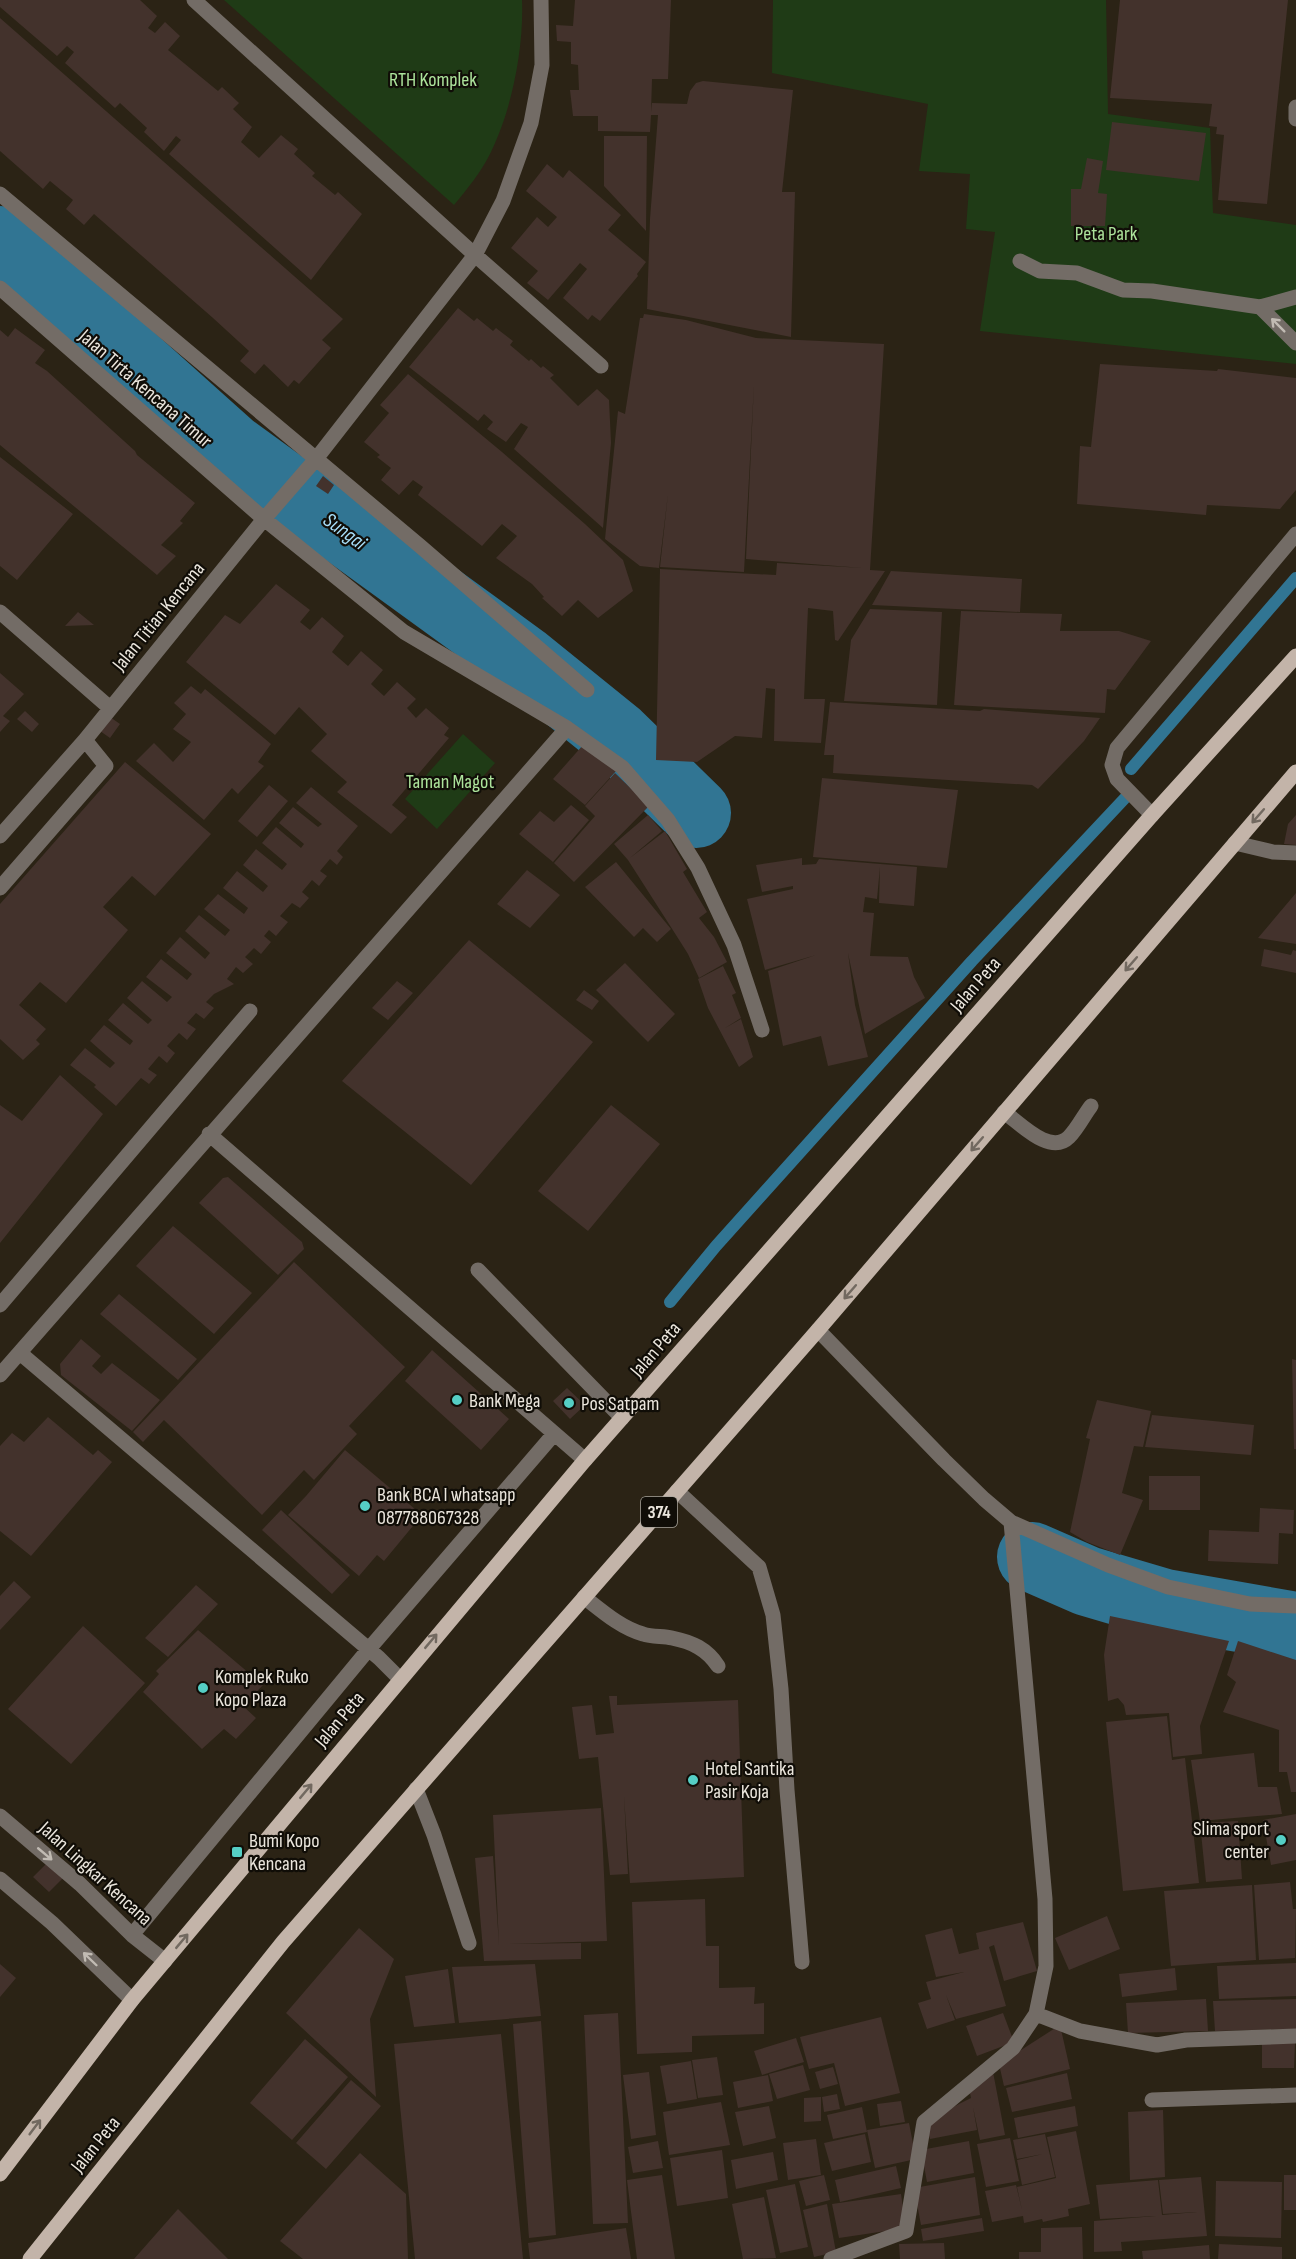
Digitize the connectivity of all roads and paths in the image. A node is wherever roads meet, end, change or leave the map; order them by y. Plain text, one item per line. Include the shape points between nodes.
1 (194, 0) edge
2 (541, 0) edge
3 (1296, 107) edge
4 (1296, 119) edge
5 (0, 194) edge
6 (475, 255) junction
7 (1020, 261) dead end
8 (0, 288) edge
9 (1296, 297) edge
10 (1260, 307) junction
11 (1296, 343) edge
12 (601, 366) dead end
13 (316, 459) junction
14 (264, 519) junction
15 (1296, 534) edge
16 (0, 612) edge
17 (1296, 656) edge
18 (587, 690) dead end
19 (110, 708) junction
20 (567, 728) junction
21 (85, 740) junction
22 (1296, 772) edge
23 (1152, 815) junction
24 (0, 836) edge
25 (1235, 843) junction
26 (1296, 853) edge
27 (0, 888) edge
28 (250, 1011) dead end
29 (762, 1030) dead end
30 (1091, 1106) dead end
31 (1004, 1112) junction
32 (209, 1134) junction
33 (478, 1270) dead end
34 (0, 1305) edge
35 (818, 1330) junction
36 (20, 1353) junction
37 (0, 1375) edge
38 (622, 1418) junction
39 (554, 1434) junction
40 (585, 1460) junction
41 (677, 1491) junction
42 (1011, 1522) junction
43 (584, 1597) junction
44 (1296, 1606) edge
45 (368, 1650) junction
46 (718, 1666) dead end
47 (400, 1679) junction
48 (417, 1789) junction
49 (0, 1816) edge
50 (0, 1879) edge
51 (132, 1935) junction
52 (470, 1943) dead end
53 (165, 1961) junction
54 (802, 1962) dead end
55 (132, 2000) junction
56 (1036, 2014) junction
57 (1296, 2036) edge
58 (1296, 2096) edge
59 (1152, 2100) dead end
60 (0, 2174) edge
61 (30, 2259) edge
62 (831, 2259) edge

1 - 6 street
2 - 6 street, Jalan Titian Kencana via 542,65 531,123 503,201
3 - 4 street
5 - 13 street
6 - 12 street
6 - 13 street, Jalan Titian Kencana
7 - 10 street via 1040,271 1077,273 1123,290
8 - 14 street, Jalan Tirta Kencana Timur
9 - 10 street
11 -> 10 street
13 - 14 street, Jalan Titian Kencana
13 - 18 street
14 - 19 street, Jalan Titian Kencana
14 - 20 street, Jalan Tirta Kencana Timur via 404,632
15 - 23 street via 1117,748 1112,765 1118,779
16 - 19 street
17 - 23 main road, Jalan Peta
19 - 21 street, Jalan Titian Kencana
20 - 29 street, Jalan Tirta Kencana Timur via 622,767 668,820 698,868 734,945
20 - 32 street
21 - 24 street, Jalan Titian Kencana
21 - 27 street via 106,766
22 -> 25 main road, Jalan Peta / 374
23 - 38 main road, Jalan Peta
25 - 26 street
25 -> 31 main road, Jalan Peta / 374
28 - 34 street
30 - 31 street via 1069,1137 1056,1143 1040,1138
31 -> 35 main road, Jalan Peta / 374
32 - 36 street
32 - 39 street
33 - 38 street
35 - 41 main road, Jalan Peta / 374
35 - 42 street via 944,1460
36 - 37 street
36 - 45 street
38 - 40 main road, Jalan Peta
39 - 40 street
39 - 45 street, Jalan Peta
47 -> 40 main road, Jalan Peta
41 - 43 main road, Jalan Peta / 374
41 - 54 street via 759,1567 773,1615
42 - 44 street via 1168,1587 1250,1604
42 - 56 street via 1045,1899 1046,1966
43 - 46 street via 614,1621 644,1635 693,1644 709,1653
43 - 48 main road, Jalan Peta / 374
45 - 47 street
45 - 51 street, Jalan Peta
53 -> 47 main road, Jalan Peta
48 - 52 street
48 - 61 main road, Jalan Peta / 374 via 283,1942
49 -> 51 street, Jalan Lingkar Kencana via 80,1884
55 -> 50 street
51 - 53 street, Jalan Lingkar Kencana
53 - 55 main road, Jalan Peta
60 -> 55 main road, Jalan Peta
56 - 57 street via 1080,2031 1157,2045 1186,2040
56 - 62 street via 1012,2048 924,2122 906,2231
58 - 59 street

